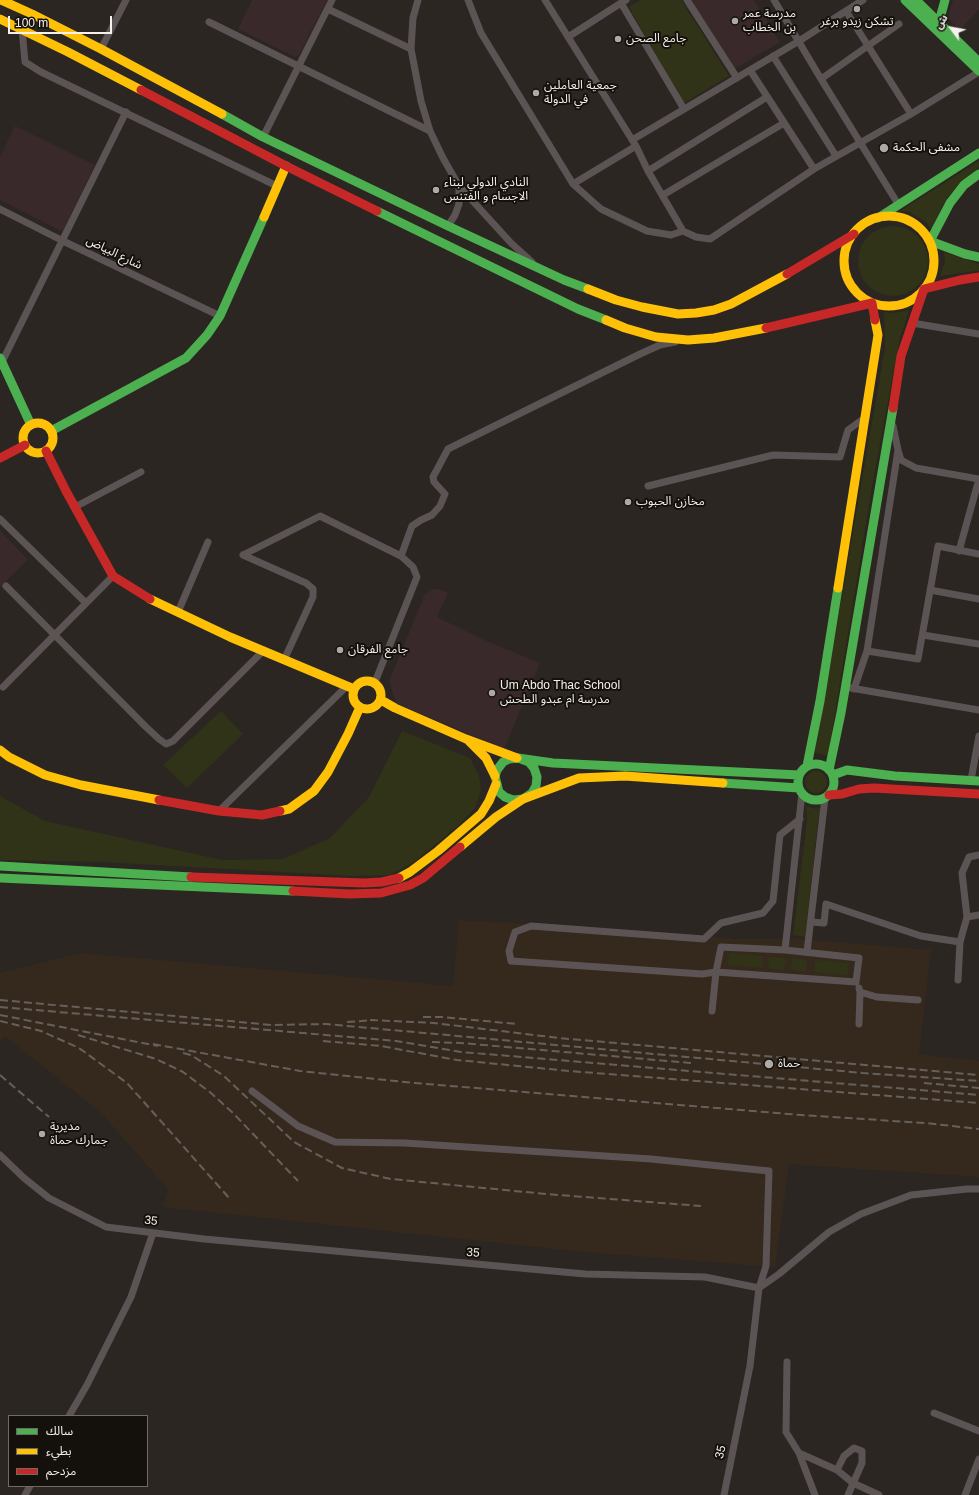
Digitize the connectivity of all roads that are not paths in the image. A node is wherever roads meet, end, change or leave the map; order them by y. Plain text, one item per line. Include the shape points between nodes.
1 (1, 0) edge
2 (126, 0) edge
3 (332, 0) edge
4 (418, 0) edge
5 (468, 0) edge
6 (545, 0) edge
7 (687, 0) edge
8 (774, 0) edge
9 (863, 0) edge
10 (905, 0) edge
11 (916, 0) edge
12 (945, 0) edge
13 (624, 2) edge
14 (328, 9) junction
15 (846, 12) junction
16 (0, 19) edge
17 (209, 22) dead end
18 (940, 22) junction
19 (899, 24) dead end
20 (22, 29) junction
21 (568, 37) junction
22 (799, 41) junction
23 (867, 46) junction
24 (101, 49) junction
25 (411, 49) junction
26 (773, 56) junction
27 (979, 62) edge
28 (299, 66) junction
29 (750, 70) junction
30 (979, 72) edge
31 (737, 78) junction
32 (821, 79) junction
33 (767, 97) junction
34 (684, 109) junction
35 (126, 112) junction
36 (911, 114) junction
37 (784, 123) junction
38 (430, 131) junction
39 (263, 137) junction
40 (634, 143) junction
41 (861, 143) junction
42 (979, 153) edge
43 (836, 156) junction
44 (286, 166) junction
45 (814, 169) junction
46 (648, 171) junction
47 (979, 174) edge
48 (573, 184) junction
49 (278, 186) junction
50 (459, 186) junction
51 (663, 195) junction
52 (898, 204) junction
53 (0, 209) edge
54 (878, 218) junction
55 (448, 226) junction
56 (683, 231) junction
57 (854, 234) junction
58 (63, 241) junction
59 (930, 241) junction
60 (979, 257) edge
61 (537, 267) junction
62 (979, 277) edge
63 (924, 289) junction
64 (872, 303) junction
65 (220, 316) junction
66 (912, 323) junction
67 (979, 334) edge
68 (688, 340) junction
69 (1, 360) edge
70 (891, 414) junction
71 (866, 417) junction
72 (31, 425) junction
73 (51, 431) junction
74 (25, 445) junction
75 (898, 450) junction
76 (46, 451) junction
77 (0, 458) edge
78 (141, 472) dead end
79 (979, 479) edge
80 (648, 486) dead end
81 (75, 507) junction
82 (0, 519) edge
83 (208, 542) dead end
84 (959, 551) junction
85 (979, 554) edge
86 (401, 556) junction
87 (113, 576) junction
88 (6, 586) dead end
89 (930, 590) junction
90 (979, 598) edge
91 (86, 604) junction
92 (178, 612) junction
93 (922, 635) junction
94 (54, 636) junction
95 (979, 644) edge
96 (263, 651) junction
97 (868, 651) junction
98 (284, 660) junction
99 (375, 682) junction
100 (3, 687) dead end
101 (351, 688) junction
102 (850, 688) junction
103 (381, 700) junction
104 (360, 707) junction
105 (979, 710) edge
106 (979, 736) edge
107 (466, 739) junction
108 (834, 749) junction
109 (0, 750) edge
110 (518, 758) junction
111 (807, 766) junction
112 (847, 770) junction
113 (831, 772) junction
114 (799, 775) junction
115 (495, 780) junction
116 (975, 780) edge
117 (800, 791) junction
118 (979, 794) edge
119 (827, 796) junction
120 (523, 799) junction
121 (219, 811) junction
122 (800, 819) junction
123 (979, 855) edge
124 (0, 866) edge
125 (0, 878) edge
126 (979, 915) edge
127 (967, 917) junction
128 (811, 922) junction
129 (960, 942) junction
130 (785, 950) junction
131 (807, 952) junction
132 (716, 972) junction
133 (958, 980) dead end
134 (856, 982) junction
135 (860, 992) junction
136 (918, 1000) dead end
137 (712, 1011) dead end
138 (859, 1024) dead end
139 (252, 1091) dead end
140 (0, 1155) edge
141 (979, 1189) edge
142 (153, 1233) junction
143 (759, 1288) junction
144 (787, 1362) dead end
145 (934, 1413) dead end
146 (70, 1415) edge
147 (979, 1431) edge
148 (799, 1453) junction
149 (979, 1459) edge
150 (837, 1470) junction
151 (852, 1483) junction
152 (724, 1495) edge
153 (815, 1495) edge
154 (848, 1495) edge
155 (879, 1495) edge
156 (965, 1495) edge

1 - 24 main road
2 - 24 street
3 - 14 street
4 - 25 street via 413,18
5 - 48 street via 481,33
6 - 21 street
7 - 31 street
8 - 22 street
9 - 15 street
10 - 30 main road
11 - 18 main road
12 - 18 main road
13 - 21 street
13 - 34 street
14 - 25 street
14 - 28 street
15 - 22 street
15 - 23 street
16 - 20 main road
17 - 28 street
18 - 27 main road
19 - 23 street
20 - 35 street via 25,62
20 - 44 main road
21 - 40 street
22 - 26 street
22 - 32 street
23 - 32 street
23 - 36 street
24 - 39 main road
25 - 38 street via 421,102
26 - 29 street
26 - 43 street
28 - 38 street
28 - 39 street
29 - 31 street
29 - 33 street
30 - 36 street
31 - 34 street
32 - 41 street
33 - 37 street
33 - 46 street
34 - 40 street
35 - 49 street
35 - 58 street
36 - 41 street
37 - 45 street
37 - 51 street
38 - 50 street
39 - 55 main road
40 - 46 street
40 - 48 street
41 - 43 street
41 - 52 street
42 - 52 main road
43 - 45 street
44 - 49 main road
44 - 68 main road via 609,323 656,337
45 - 56 street via 710,239 696,237
46 - 51 street
47 - 59 main road via 964,185 950,203
48 - 56 street via 601,209 646,231 671,235
49 - 65 main road
50 - 55 street via 459,204
50 - 61 street via 511,243
51 - 56 street
52 - 54 main road
53 - 58 street, شارع البياض
54 - 57 main road via 865,224
54 - 59 main road via 908,220
55 - 61 main road
57 - 61 main road via 732,304 696,313 660,312 616,300
57 - 64 main road via 847,246 844,259 846,273 860,296
58 - 65 street, شارع البياض
58 - 69 street
59 - 60 main road
59 - 63 main road via 934,266 931,278
62 - 63 main road
63 - 64 main road via 914,299 900,305
63 - 66 main road
64 - 68 main road via 791,323 714,338
64 - 71 main road via 878,335
65 - 73 main road via 186,358
66 - 67 street
66 - 70 main road via 901,356
68 - 86 street via 660,345 640,354 448,449 433,477 434,482 445,494 440,506 432,516 412,526
69 - 72 main road
70 - 75 street
70 - 102 main road
71 - 80 street via 848,430 840,457 773,455
71 - 111 main road
72 - 73 main road via 43,424
72 - 74 main road via 24,435
73 - 76 main road via 51,445
74 - 76 main road via 35,453
74 - 77 main road
75 - 79 street via 901,460 916,468
75 - 97 street
76 - 81 main road
78 - 81 street
79 - 84 street
81 - 87 main road
82 - 91 street
83 - 92 street
84 - 85 street
84 - 89 street via 938,546
86 - 98 street via 320,516 244,555 306,583 313,589 313,597
86 - 99 street via 413,567 417,577
87 - 91 street
87 - 92 main road via 144,596
88 - 94 street
89 - 90 street
89 - 93 street
91 - 94 street
92 - 96 main road
93 - 95 street
93 - 97 street via 918,659
94 - 96 street via 166,744 173,741
94 - 100 street
96 - 98 main road
97 - 102 street
98 - 101 main road
99 - 101 main road via 362,681
99 - 103 main road via 381,692
101 - 104 main road
101 - 121 street
102 - 105 street
102 - 108 main road
103 - 104 main road via 372,708
103 - 107 main road
104 - 121 main road via 328,772 314,791 289,809 262,814
106 - 116 street
107 - 110 main road
107 - 115 main road via 486,758
108 - 112 main road
108 - 113 main road
109 - 121 main road via 45,775 81,785
110 - 114 main road via 553,763
110 - 115 main road via 503,762 497,770
110 - 120 main road via 529,762 537,777 532,793
111 - 113 main road via 819,764
111 - 114 main road
112 - 113 main road
112 - 116 main road via 895,776
113 - 119 main road via 834,785
114 - 117 main road
115 - 120 main road via 499,792 505,797 513,800
115 - 124 main road via 489,801 481,814 410,872 382,882 145,875
117 - 119 main road via 810,799 820,800
117 - 120 main road via 625,776 579,778
117 - 122 street
118 - 119 main road via 874,788
119 - 128 street
120 - 125 main road via 496,817 423,878 410,885 381,893 349,894
122 - 130 street
122 - 132 street via 780,835 773,901 763,913 721,923 704,939 531,926 515,932 509,951 511,960 702,974
123 - 127 street via 969,857 962,873
126 - 127 street
127 - 129 street
128 - 129 street via 824,923 826,904 921,936
128 - 131 street
129 - 133 street
130 - 131 street
130 - 132 street via 720,947
131 - 134 street via 859,958
132 - 134 street
132 - 137 street
134 - 135 street
135 - 136 street via 877,997
135 - 138 street
139 - 143 street via 298,1126 336,1142 420,1144 651,1159 769,1171 766,1266
140 - 142 street, 35 via 24,1178 56,1202 106,1227
141 - 143 street via 911,1195 861,1214 829,1232
142 - 143 street, 35 via 584,1274 705,1277
142 - 146 street via 131,1297
143 - 152 street, 35 via 750,1366
144 - 148 street via 786,1432
145 - 147 street
148 - 150 street
148 - 153 street
149 - 156 street
150 - 151 street
150 - 151 street via 844,1456 854,1448 862,1451 862,1464
151 - 154 street
151 - 155 street

